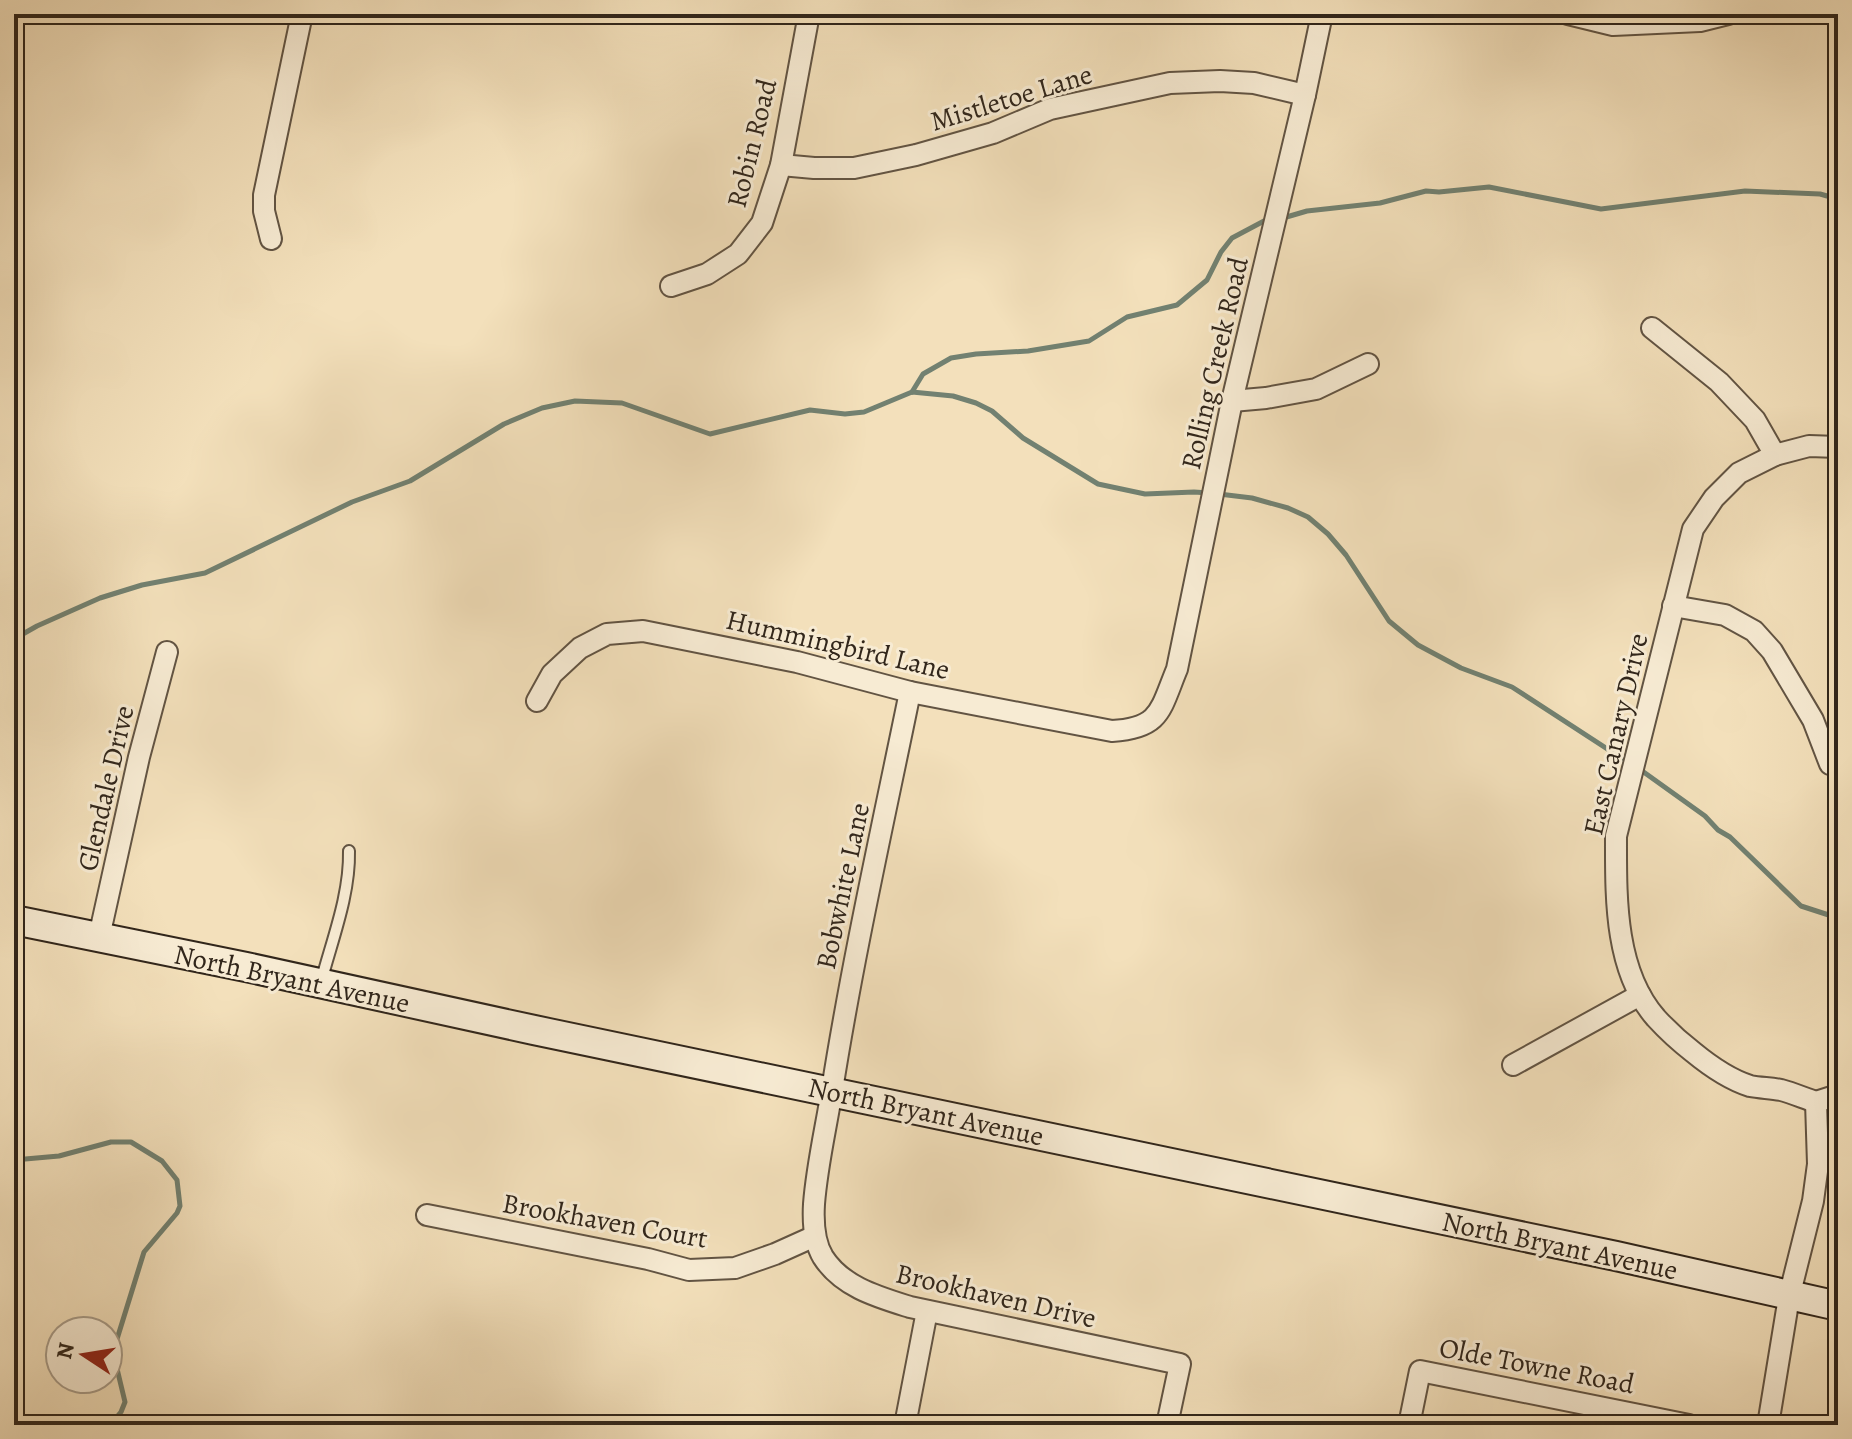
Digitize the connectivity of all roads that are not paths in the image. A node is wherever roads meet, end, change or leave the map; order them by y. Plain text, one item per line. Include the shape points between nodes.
1 (302, 14) edge
2 (809, 14) edge
3 (1322, 14) edge
4 (1568, 14) edge
5 (1728, 14) edge
6 (1305, 95) junction
7 (781, 165) junction
8 (271, 239) dead end
9 (671, 286) dead end
10 (1652, 328) dead end
11 (1368, 364) dead end
12 (1232, 401) junction
13 (1838, 447) edge
14 (1775, 455) junction
15 (1673, 606) junction
16 (167, 652) dead end
17 (910, 692) junction
18 (537, 701) dead end
19 (1152, 721) joint
20 (1830, 764) dead end
21 (349, 851) dead end
22 (14, 920) edge
23 (99, 937) junction
24 (320, 984) junction
25 (1640, 995) junction
26 (1513, 1065) dead end
27 (832, 1091) junction
28 (1838, 1095) edge
29 (1816, 1102) junction
30 (427, 1215) dead end
31 (815, 1236) junction
32 (1789, 1297) junction
33 (1838, 1306) edge
34 (927, 1311) junction
35 (1642, 1420) edge
36 (905, 1425) edge
37 (1167, 1425) edge
38 (1409, 1425) edge
39 (1689, 1425) edge
40 (1768, 1425) edge

1 - 8 street via 264,195
2 - 7 street, Robin Road
3 - 6 street, Rolling Creek Road
4 - 5 street via 1613,25 1700,21
6 - 7 street, Mistletoe Lane via 1254,83 1170,83 1050,109 993,133 916,155 854,168
6 - 12 street, Rolling Creek Road
7 - 9 street, Robin Road via 762,223 738,254 707,274
10 - 14 street via 1719,382 1755,420
11 - 12 street via 1316,389
12 - 19 street, Rolling Creek Road via 1177,669
13 - 14 street, East Canary Drive via 1809,446
14 - 15 street, East Canary Drive via 1739,473 1693,529
15 - 20 street via 1725,615 1754,631 1813,720
15 - 25 street, East Canary Drive via 1616,836 1620,923
16 - 23 street, Glendale Drive
17 - 18 street, Hummingbird Lane via 797,662 643,631 607,634 580,648 552,674
17 - 19 street, Hummingbird Lane via 1112,731 1134,730
17 - 27 street, Bobwhite Lane
21 - 24 lane via 344,895
22 - 23 street, North Bryant Avenue
23 - 24 street, North Bryant Avenue
24 - 27 street, North Bryant Avenue
25 - 26 street
25 - 29 street, East Canary Drive via 1656,1017 1716,1070 1751,1086
27 - 31 street via 818,1165
27 - 32 street, North Bryant Avenue
28 - 29 street
29 - 32 street via 1813,1201
30 - 31 street, Brookhaven Court via 689,1270 735,1268
31 - 34 street, Brookhaven Drive via 823,1256 842,1278 873,1295
32 - 33 street, North Bryant Avenue
32 - 40 street
34 - 36 street
34 - 37 street, Brookhaven Drive via 1180,1364
35 - 38 street, Olde Towne Road via 1420,1371
35 - 39 street, Olde Towne Road

